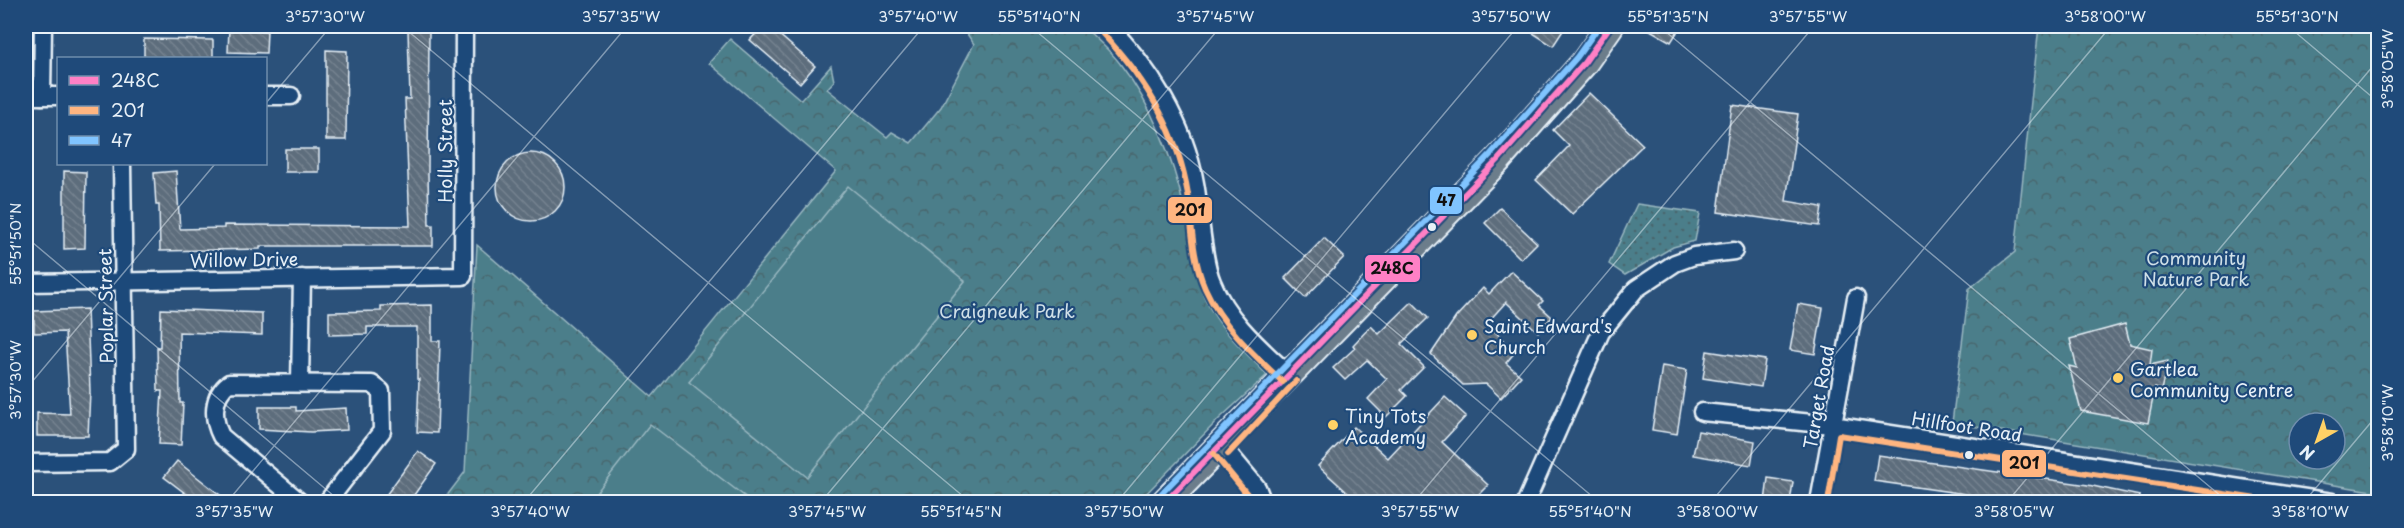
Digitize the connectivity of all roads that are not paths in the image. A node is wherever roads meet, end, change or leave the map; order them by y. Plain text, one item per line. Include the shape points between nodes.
1 (43, 26) edge
2 (464, 26) edge
3 (1108, 26) edge
4 (1610, 26) edge
5 (42, 96) edge
6 (267, 96) edge
7 (291, 96) dead end
8 (122, 165) edge
9 (1734, 251) dead end
10 (463, 276) joint
11 (302, 278) junction
12 (125, 281) junction
13 (26, 282) edge
14 (1856, 298) dead end
15 (1289, 375) junction
16 (300, 382) junction
17 (1702, 412) dead end
18 (1832, 425) junction
19 (1221, 448) junction
20 (26, 463) edge
21 (300, 502) edge
22 (327, 502) edge
23 (1165, 502) edge
24 (1260, 502) edge
25 (1526, 502) edge
26 (1819, 502) edge
27 (2332, 502) edge

1 - 5 street
2 - 10 street, Holly Street
3 - 15 street via 1127,45 1156,87 1178,130 1195,179 1211,280 1232,319
4 - 15 main road via 1584,63 1498,160
6 - 7 street
8 - 12 street, Poplar Street
9 - 25 street via 1694,256 1675,263 1636,289 1601,332
10 - 11 street, Willow Drive
11 - 12 street, Willow Drive
11 - 16 street
12 - 13 street, Willow Drive
12 - 20 street, Poplar Street via 126,449 110,462
14 - 18 street, Target Road
15 - 19 main road
16 - 21 street via 230,383 221,389 215,404 215,424 221,436
16 - 22 street via 372,384 381,391 382,431
17 - 18 street, Hillfoot Road
18 - 26 street, Target Road
18 - 27 street, Hillfoot Road
19 - 23 main road
19 - 24 street via 1255,489

